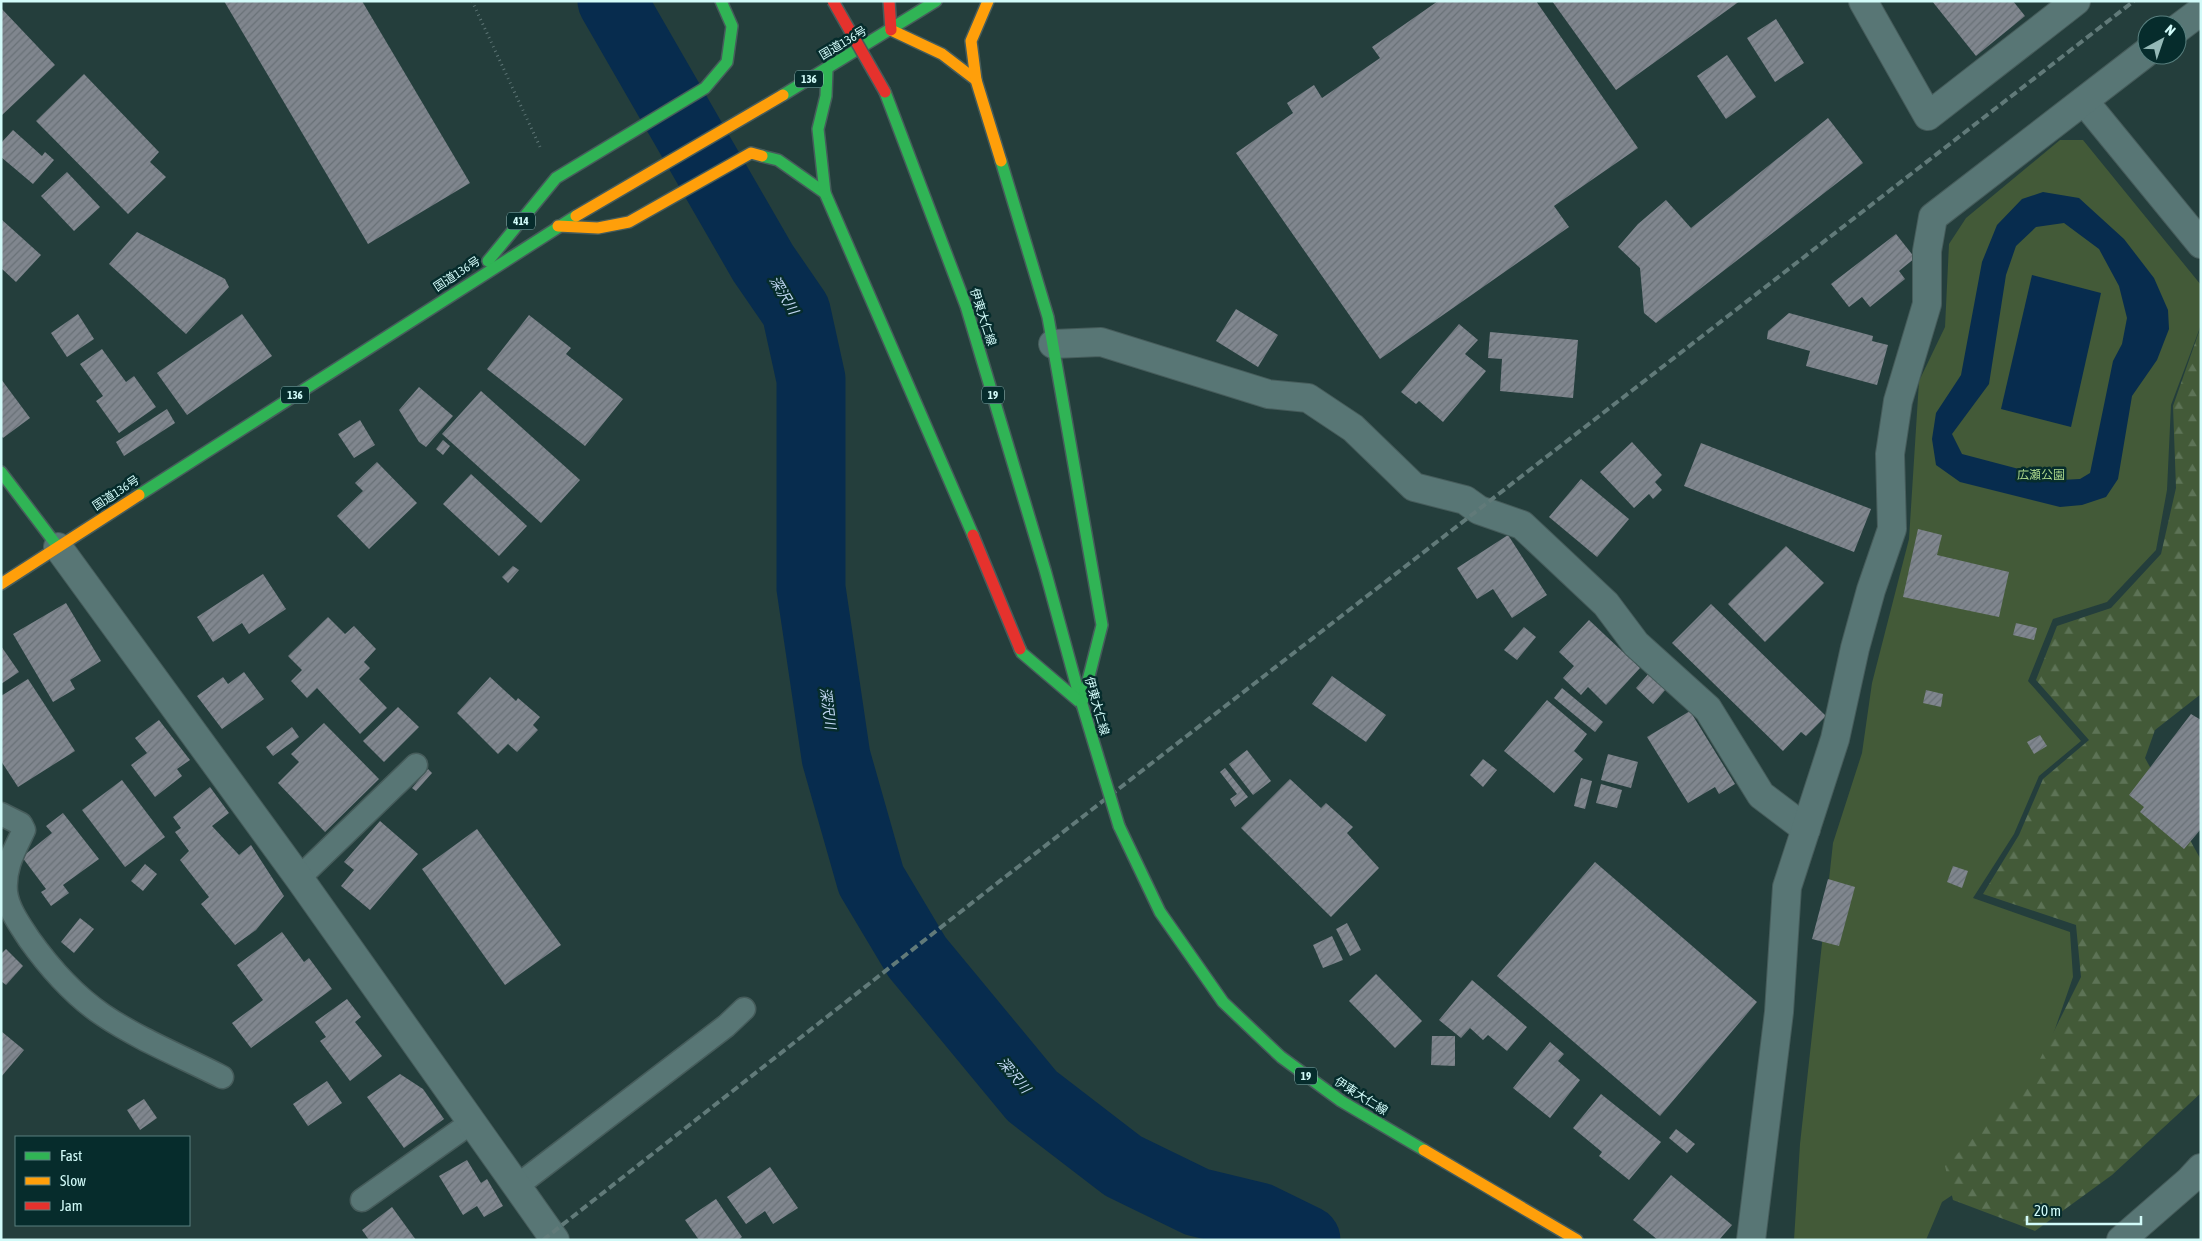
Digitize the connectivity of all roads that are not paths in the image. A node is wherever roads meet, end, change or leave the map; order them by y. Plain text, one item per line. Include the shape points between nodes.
1 (721, 1) edge
2 (833, 1) edge
3 (889, 1) edge
4 (936, 1) edge
5 (988, 1) edge
6 (1863, 1) edge
7 (2076, 1) edge
8 (2201, 10) edge
9 (2187, 21) edge
10 (891, 30) junction
11 (2137, 60) edge
12 (827, 69) junction
13 (976, 80) junction
14 (2084, 101) junction
15 (825, 194) junction
16 (558, 226) junction
17 (2201, 244) edge
18 (471, 282) junction
19 (1052, 344) junction
20 (1, 472) edge
21 (58, 547) junction
22 (1, 584) edge
23 (1082, 704) junction
24 (416, 765) dead end
25 (1, 814) edge
26 (1806, 829) junction
27 (299, 878) junction
28 (744, 1009) dead end
29 (222, 1076) dead end
30 (472, 1122) junction
31 (2201, 1168) edge
32 (517, 1186) junction
33 (362, 1200) dead end
34 (555, 1240) edge
35 (1577, 1240) edge
36 (1751, 1240) edge
37 (2121, 1240) edge

1 - 18 main road, 414 via 732,26 727,62 705,88 556,178
2 - 23 main road, 伊東大仁線 / 19, bridge via 885,92 966,306
3 - 10 main road
4 - 10 main road, 国道136号 / 136
5 - 13 main road via 971,41
6 - 7 street via 1928,116
8 - 9 street
10 - 12 main road, 国道136号 / 136
10 - 13 main road via 942,54
11 - 14 street
12 - 15 main road via 826,96 818,129
12 - 16 main road, 国道136号 / 136
13 - 19 main road via 1048,317
14 - 17 street
14 - 26 street via 1934,217 1927,251 1927,304 1898,401 1890,454 1892,529 1871,590 1835,739
15 - 16 main road via 778,160 751,153 629,222 598,228
15 - 23 main road via 931,434 1022,653
16 - 18 main road, 国道136号 / 136
18 - 21 main road, 国道136号 / 136
19 - 23 main road via 1102,625
19 - 26 street via 1101,342 1268,394 1308,398 1353,428 1414,487 1465,500 1479,510 1522,525 1606,604 1636,644 1708,709 1760,795
20 - 21 main road
21 - 22 main road, 国道136号 / 136
21 - 27 street
23 - 35 main road, 伊東大仁線 / 19, bridge via 1119,826 1160,912 1223,1002 1281,1057 1341,1101
24 - 27 lane
25 - 29 lane via 21,824 24,830 8,862 6,892 21,927 38,951 81,998 102,1014
26 - 36 street via 1787,887 1779,1012
27 - 30 street
28 - 32 lane
30 - 32 street
30 - 33 lane
31 - 37 street
32 - 34 street

